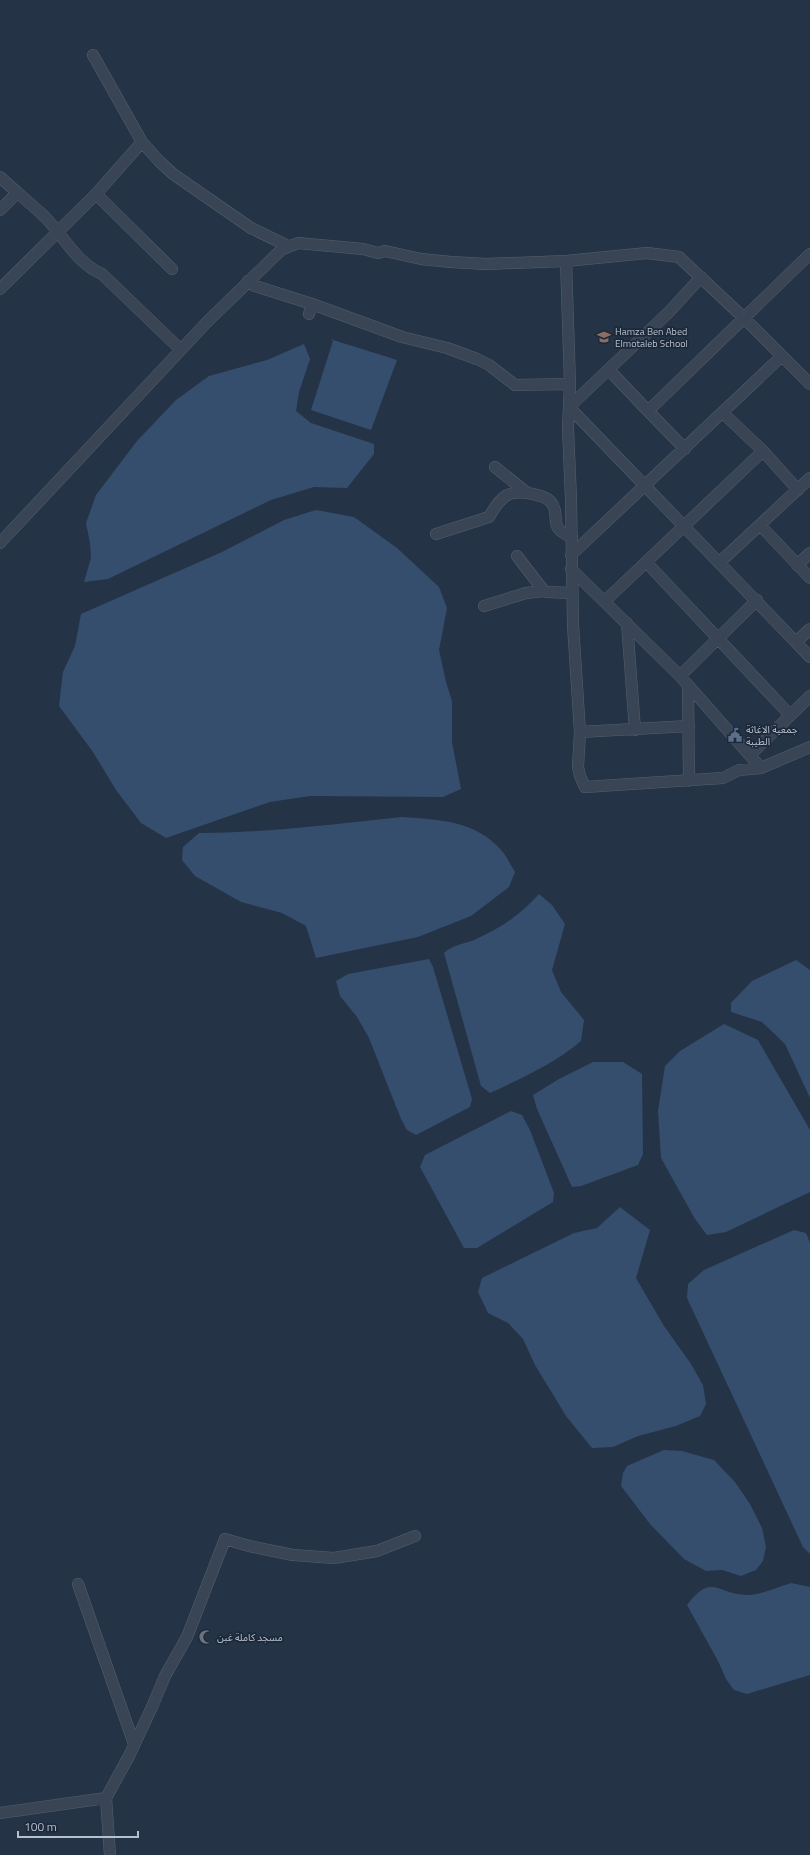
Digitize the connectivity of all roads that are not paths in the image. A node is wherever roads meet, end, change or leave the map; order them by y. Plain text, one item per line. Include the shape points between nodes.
1 (93, 55) dead end
2 (142, 142) junction
3 (0, 178) edge
4 (17, 193) junction
5 (96, 194) junction
6 (0, 210) edge
7 (57, 231) junction
8 (288, 246) junction
9 (810, 254) edge
10 (566, 261) junction
11 (172, 269) dead end
12 (701, 277) junction
13 (248, 281) junction
14 (0, 289) edge
15 (744, 318) junction
16 (180, 349) junction
17 (782, 356) junction
18 (609, 370) junction
19 (570, 384) junction
20 (810, 384) edge
21 (569, 407) junction
22 (648, 411) junction
23 (723, 413) junction
24 (685, 449) junction
25 (762, 451) junction
26 (495, 467) dead end
27 (810, 478) edge
28 (646, 486) junction
29 (798, 490) junction
30 (526, 492) junction
31 (684, 525) junction
32 (760, 525) junction
33 (436, 534) dead end
34 (572, 537) junction
35 (0, 543) edge
36 (810, 553) edge
37 (572, 555) junction
38 (517, 556) dead end
39 (646, 562) junction
40 (720, 562) junction
41 (797, 565) junction
42 (571, 569) junction
43 (810, 578) edge
44 (544, 590) junction
45 (572, 593) junction
46 (757, 600) junction
47 (605, 601) junction
48 (484, 606) dead end
49 (628, 623) junction
50 (810, 629) edge
51 (717, 639) junction
52 (796, 642) junction
53 (810, 657) edge
54 (680, 676) junction
55 (688, 685) junction
56 (810, 696) edge
57 (790, 716) junction
58 (689, 726) junction
59 (635, 730) junction
60 (580, 732) junction
61 (810, 746) edge
62 (750, 755) junction
63 (760, 768) junction
64 (689, 781) junction
65 (415, 1536) dead end
66 (78, 1584) dead end
67 (134, 1744) junction
68 (106, 1798) junction
69 (0, 1813) edge
70 (110, 1855) edge

1 - 2 street
2 - 5 street
2 - 8 street via 173,174 251,228
3 - 4 street
4 - 6 street
4 - 7 street
5 - 7 street
5 - 11 street
7 - 14 street
7 - 16 street via 77,256 102,274
8 - 10 street via 298,243 332,246 378,253 385,251 421,259 486,264
8 - 13 street
9 - 15 street
10 - 12 street via 647,253 679,257
10 - 19 street
12 - 15 street
12 - 18 street
13 - 16 street
13 - 19 street via 311,309 477,359 515,385
15 - 17 street
15 - 22 street
16 - 35 street
17 - 20 street
17 - 23 street
18 - 21 street
18 - 22 street
19 - 21 street
21 - 28 street
21 - 34 street
22 - 24 street
23 - 24 street
23 - 25 street
24 - 28 street
25 - 29 street
25 - 31 street
26 - 30 street
27 - 29 street
28 - 31 street
28 - 37 street
29 - 32 street
30 - 33 street via 511,492 498,501 488,517
30 - 34 street via 548,500 554,510 558,529
31 - 39 street
31 - 40 street
32 - 40 street
32 - 41 street
34 - 37 street
36 - 41 street
37 - 42 street
38 - 44 street
39 - 47 street
39 - 51 street
40 - 46 street
41 - 43 street
42 - 45 street
42 - 47 street
44 - 45 street
44 - 48 street
45 - 60 street
46 - 51 street
46 - 52 street
47 - 49 street
49 - 54 street
49 - 59 street
50 - 52 street
51 - 54 street
51 - 57 street
52 - 53 street
54 - 55 street
55 - 58 street
55 - 62 street
56 - 57 street
57 - 62 street
58 - 59 street
58 - 64 street
59 - 60 street
60 - 64 street via 578,767 585,787
61 - 63 street
62 - 63 street
63 - 64 street via 739,770 723,778
65 - 67 street via 377,1551 334,1558 293,1555 225,1539 187,1637 165,1676
66 - 67 street
67 - 68 street
68 - 69 street
68 - 70 street

